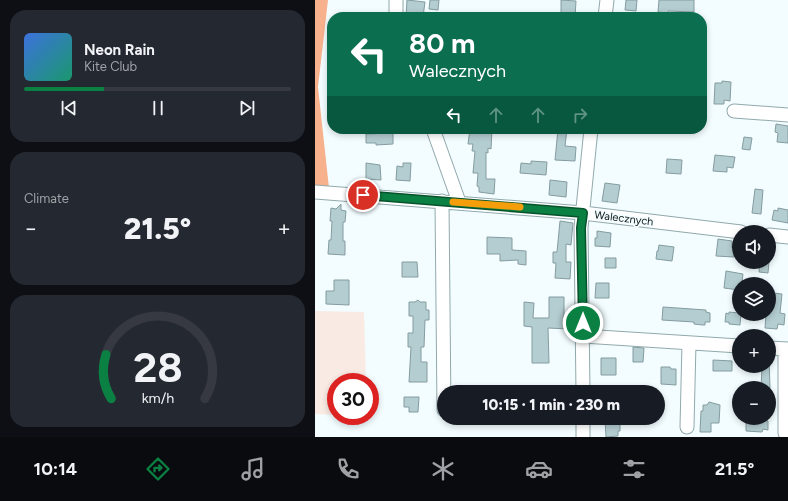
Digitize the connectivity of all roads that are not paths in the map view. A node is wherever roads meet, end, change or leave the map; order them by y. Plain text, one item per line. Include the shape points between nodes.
1 (396, 0) edge
2 (607, 0) edge
3 (396, 12) edge
4 (606, 12) edge
5 (734, 111) dead end
6 (788, 115) edge
7 (435, 134) edge
8 (591, 134) edge
9 (315, 192) edge
10 (442, 201) junction
11 (459, 202) junction
12 (583, 213) junction
13 (732, 231) edge
14 (776, 236) edge
15 (788, 238) edge
16 (583, 336) junction
17 (689, 343) junction
18 (732, 346) edge
19 (776, 348) edge
20 (787, 349) edge
21 (444, 385) edge
22 (583, 385) edge
23 (583, 425) edge
24 (687, 427) dead end
25 (785, 433) dead end
26 (583, 437) edge

1 - 3 street
2 - 4 street
5 - 6 street
7 - 11 street
8 - 12 street
9 - 10 street, Walecznych
10 - 11 street, Walecznych
10 - 21 street
11 - 12 street, Walecznych
12 - 13 street, Walecznych
12 - 16 street
14 - 15 street
16 - 17 street
16 - 22 street
17 - 18 street
17 - 24 street
19 - 20 street
20 - 25 street
23 - 26 street

